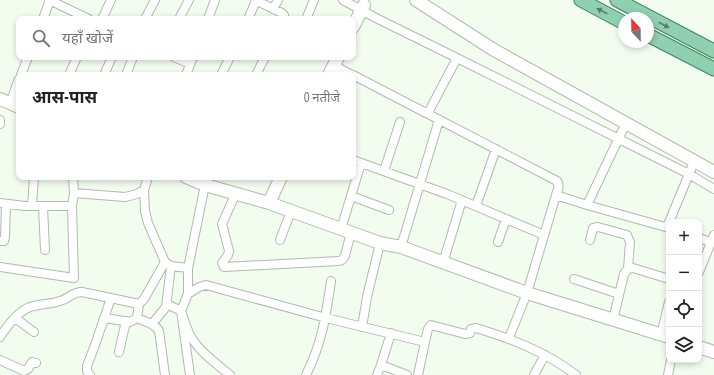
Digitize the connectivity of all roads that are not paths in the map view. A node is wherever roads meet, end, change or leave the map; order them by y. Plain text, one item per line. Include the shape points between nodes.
1 (49, 0) edge
2 (111, 0) edge
3 (155, 0) edge
4 (189, 0) edge
5 (215, 0) edge
6 (256, 0) edge
7 (278, 0) edge
8 (314, 0) edge
9 (343, 0) edge
10 (416, 0) edge
11 (581, 0) edge
12 (617, 0) edge
13 (363, 8) junction
14 (273, 9) junction
15 (44, 16) edge
16 (83, 16) edge
17 (103, 16) edge
18 (147, 16) edge
19 (181, 16) edge
20 (209, 16) edge
21 (249, 16) edge
22 (284, 16) edge
23 (307, 16) edge
24 (618, 20) edge
25 (356, 21) edge
26 (654, 38) edge
27 (714, 51) edge
28 (457, 58) junction
29 (27, 60) edge
30 (76, 60) edge
31 (111, 60) edge
32 (132, 60) edge
33 (228, 60) edge
34 (264, 60) edge
35 (192, 61) edge
36 (333, 66) edge
37 (714, 69) edge
38 (22, 72) edge
39 (70, 72) edge
40 (105, 72) edge
41 (127, 72) edge
42 (187, 72) edge
43 (222, 72) edge
44 (258, 72) edge
45 (346, 72) edge
46 (356, 77) edge
47 (16, 87) edge
48 (10, 103) edge
49 (428, 114) junction
50 (0, 120) edge
51 (440, 120) junction
52 (400, 122) dead end
53 (626, 123) junction
54 (0, 124) edge
55 (619, 140) junction
56 (496, 149) junction
57 (356, 161) edge
58 (694, 162) junction
59 (361, 163) junction
60 (712, 169) edge
61 (384, 171) junction
62 (689, 174) junction
63 (34, 180) edge
64 (73, 180) edge
65 (147, 180) edge
66 (279, 180) edge
67 (356, 180) edge
68 (356, 180) edge
69 (207, 181) edge
70 (421, 184) junction
71 (714, 189) edge
72 (144, 190) junction
73 (74, 193) junction
74 (235, 194) junction
75 (556, 194) junction
76 (351, 196) junction
77 (462, 200) junction
78 (269, 203) junction
79 (3, 204) edge
80 (587, 205) junction
81 (32, 206) junction
82 (72, 206) junction
83 (476, 206) junction
84 (43, 207) junction
85 (389, 210) dead end
86 (291, 211) junction
87 (506, 219) junction
88 (672, 219) edge
89 (666, 227) edge
90 (346, 231) junction
91 (544, 235) junction
92 (702, 238) edge
93 (712, 239) edge
94 (280, 240) dead end
95 (590, 240) dead end
96 (0, 241) edge
97 (498, 242) dead end
98 (380, 243) junction
99 (401, 247) junction
100 (45, 250) dead end
101 (443, 263) junction
102 (168, 264) junction
103 (702, 264) edge
104 (0, 267) edge
105 (188, 268) junction
106 (628, 269) junction
107 (74, 278) junction
108 (666, 278) edge
109 (574, 279) dead end
110 (331, 281) dead end
111 (75, 292) junction
112 (528, 292) junction
113 (188, 294) junction
114 (619, 294) junction
115 (111, 298) junction
116 (139, 304) junction
117 (167, 304) junction
118 (181, 311) junction
119 (15, 318) junction
120 (105, 318) junction
121 (137, 318) junction
122 (326, 318) junction
123 (613, 320) junction
124 (126, 321) junction
125 (152, 324) junction
126 (362, 327) junction
127 (34, 332) dead end
128 (391, 333) junction
129 (665, 336) edge
130 (0, 338) edge
131 (509, 338) junction
132 (425, 342) junction
133 (702, 348) edge
134 (120, 352) dead end
135 (714, 352) edge
136 (546, 355) junction
137 (0, 360) edge
138 (36, 363) dead end
139 (670, 363) edge
140 (382, 365) junction
141 (90, 375) edge
142 (165, 375) edge
143 (190, 375) edge
144 (230, 375) edge
145 (306, 375) edge
146 (377, 375) edge
147 (407, 375) edge
148 (418, 375) edge
149 (534, 375) edge
150 (576, 375) edge
151 (668, 375) edge

1 - 15 street
1 - 16 street
2 - 17 street
3 - 18 street
4 - 19 street
5 - 20 street
6 - 14 street
6 - 21 street
7 - 14 street
8 - 23 street
9 - 13 street
10 - 53 street via 494,50
24 -> 11 main road
12 -> 27 main road
13 - 25 street
13 - 28 street
14 - 22 street
26 - 37 main road
28 - 49 street
28 - 55 street
29 - 38 street
30 - 39 street
31 - 40 street
32 - 41 street
33 - 43 street
34 - 44 street
35 - 42 street
36 - 45 street
46 - 49 street
47 - 48 street
49 - 51 street
50 - 54 street
51 - 56 street
51 - 70 street
52 - 61 street
53 - 55 street
53 - 58 street
55 - 62 street
55 - 80 street
56 - 75 street via 557,180 559,187
56 - 83 street
57 - 59 street
58 - 60 street
58 - 62 street
59 - 61 street
59 - 68 street
61 - 70 street
62 - 71 street
62 - 88 street
63 - 81 street
64 - 73 street
65 - 72 street
66 - 78 street
67 - 76 street
69 - 74 street
69 - 105 street
70 - 77 street
70 - 99 street
72 - 73 street via 125,197
72 - 102 street via 148,223
73 - 82 street
74 - 78 street
74 - 90 street via 222,224 229,251 223,261 224,267 342,260 345,256
75 - 80 street
75 - 91 street
76 - 85 street
76 - 90 street
77 - 83 street
77 - 101 street
78 - 86 street
79 - 81 street
79 - 96 street via 5,237 4,241
80 - 89 street
81 - 84 street
82 - 84 street
82 - 107 street
83 - 87 street
84 - 100 street
86 - 90 street
86 - 94 street
87 - 91 street
87 - 97 street
90 - 98 street
91 - 112 street
92 - 93 street
93 - 103 street
95 - 106 street via 593,228 598,227 627,235 630,242
98 - 99 street
98 - 126 street
99 - 101 street
101 - 112 street
102 - 105 street
102 - 116 street
102 - 117 street
104 - 107 street
105 - 113 street
106 - 108 street via 633,268
106 - 114 street via 624,274
107 - 111 street
109 - 114 street
110 - 122 street
111 - 115 street
111 - 119 street via 59,301 27,308
112 - 123 street
112 - 131 street
113 - 118 street
113 - 122 street via 206,285
114 - 123 street
115 - 116 street
115 - 120 street
116 - 121 street
117 - 118 street
117 - 125 street
118 - 143 street
118 - 144 street via 194,342
119 - 127 street
119 - 130 street
120 - 124 street
120 - 141 street via 87,366 86,371
121 - 124 street
121 - 125 street
122 - 126 street
122 - 145 street via 322,336
123 - 129 street
124 - 134 street
125 - 142 street via 159,331
126 - 128 street
128 - 132 street
128 - 140 street
131 - 132 street via 476,328 465,334 434,325 429,326
131 - 136 street
132 - 148 street
133 - 135 street
136 - 149 street
136 - 150 street
137 - 138 street via 24,371 32,362
139 - 151 street
140 - 146 street
140 - 147 street

